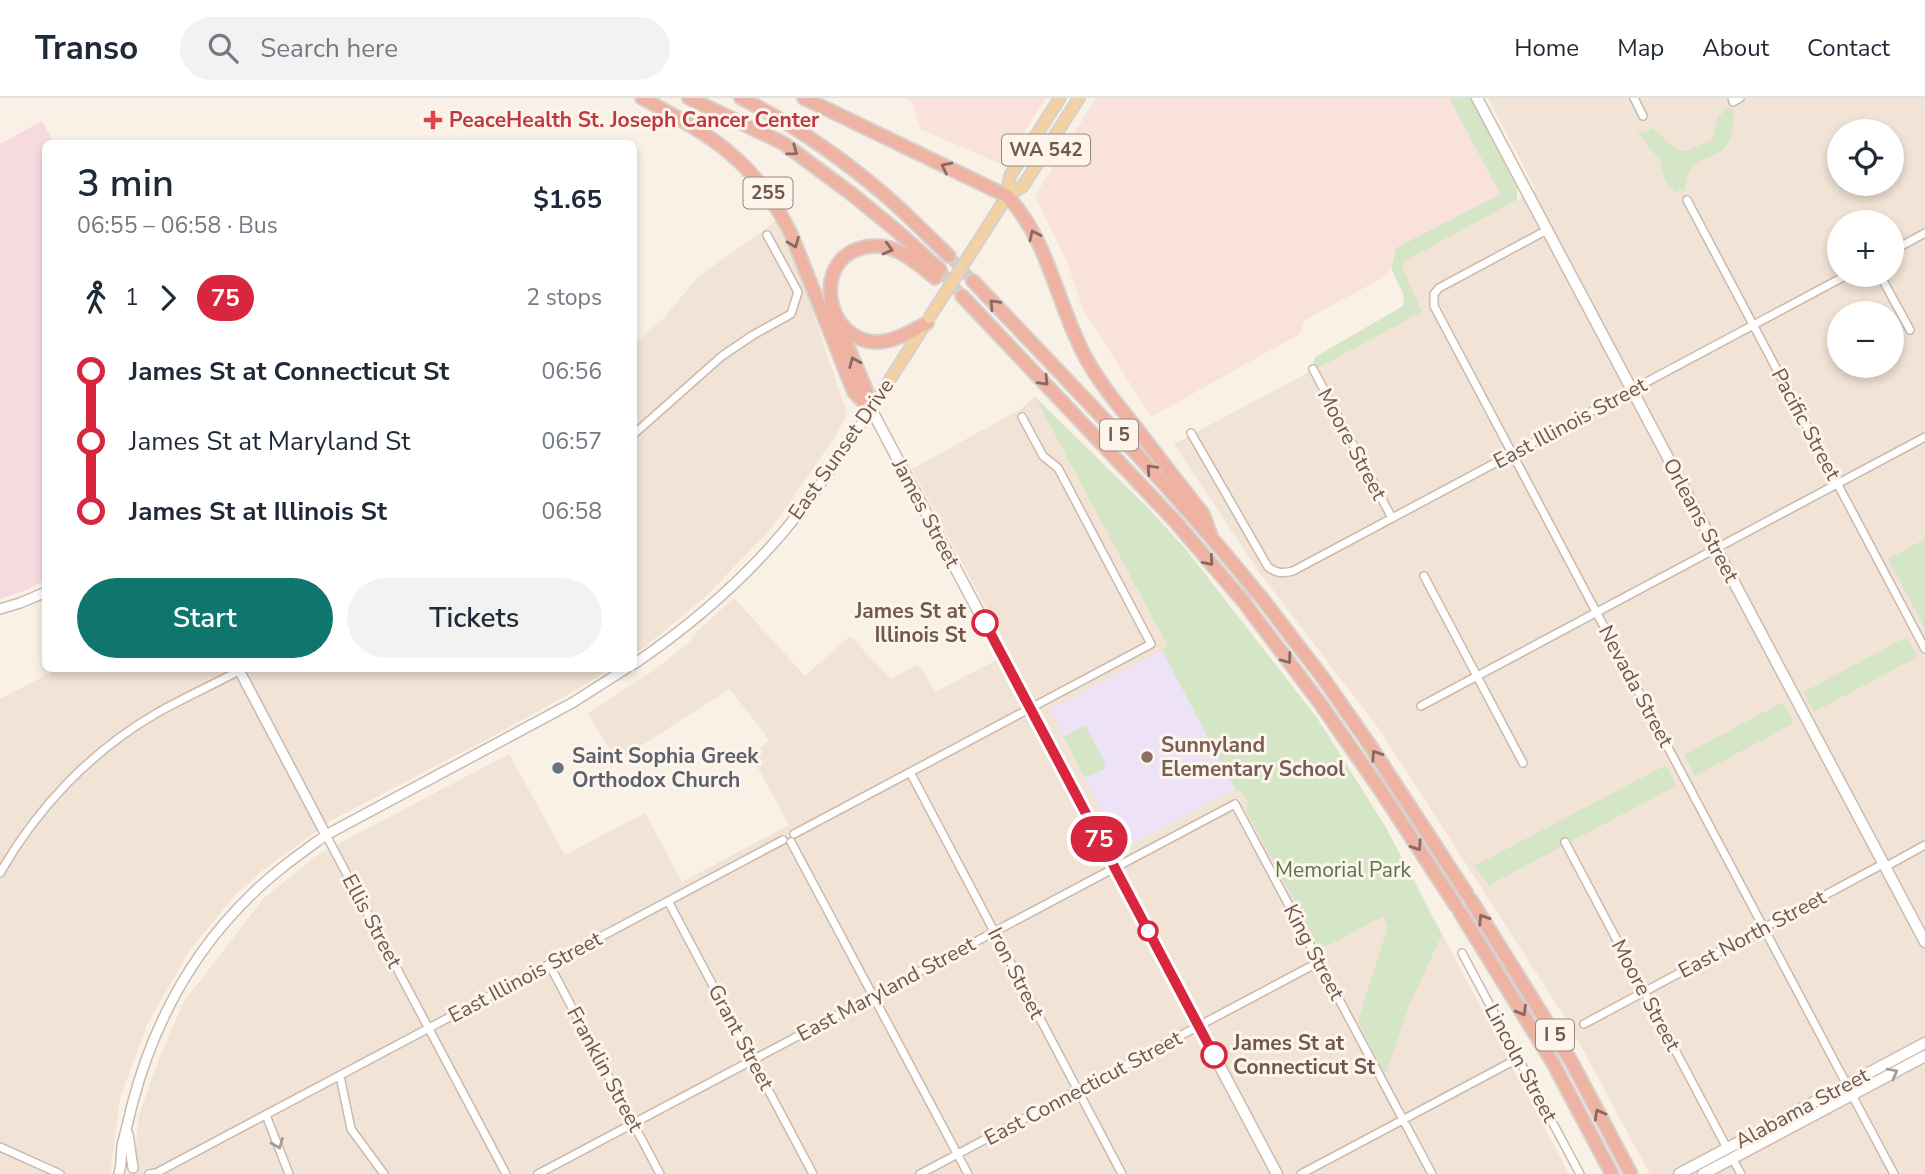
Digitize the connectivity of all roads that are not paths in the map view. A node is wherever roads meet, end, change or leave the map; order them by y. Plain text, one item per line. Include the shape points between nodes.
1 (642, 98) edge
2 (689, 98) edge
3 (741, 98) edge
4 (804, 98) edge
5 (1059, 98) edge
6 (1079, 98) edge
7 (1477, 98) edge
8 (1634, 98) edge
9 (1732, 98) edge
10 (1740, 98) edge
11 (1643, 116) dead end
12 (1007, 196) junction
13 (1687, 200) dead end
14 (1547, 230) junction
15 (1925, 233) edge
16 (767, 235) dead end
17 (1904, 244) edge
18 (949, 256) tunnel mouth
19 (973, 281) tunnel mouth
20 (1827, 286) edge
21 (1887, 287) edge
22 (962, 296) tunnel mouth
23 (835, 316) junction
24 (928, 320) junction
25 (1753, 325) junction
26 (1910, 330) dead end
27 (1313, 369) dead end
28 (1632, 390) junction
29 (871, 409) junction
30 (1022, 416) dead end
31 (637, 431) edge
32 (1191, 433) dead end
33 (1925, 438) edge
34 (1513, 454) junction
35 (1838, 484) junction
36 (1392, 518) junction
37 (1211, 536) junction
38 (1716, 549) junction
39 (1424, 576) dead end
40 (42, 594) edge
41 (0, 609) edge
42 (1597, 612) junction
43 (1925, 649) edge
44 (637, 662) edge
45 (234, 672) edge
46 (242, 672) edge
47 (621, 672) edge
48 (1477, 676) junction
49 (1421, 706) dead end
50 (1030, 709) junction
51 (1523, 763) dead end
52 (911, 772) junction
53 (1235, 804) joint
54 (326, 835) junction
55 (790, 839) junction
56 (1565, 842) dead end
57 (1925, 845) edge
58 (1884, 865) junction
59 (1114, 868) junction
60 (0, 873) edge
61 (668, 901) junction
62 (1764, 928) junction
63 (995, 931) junction
64 (1925, 942) edge
65 (1462, 953) dead end
66 (1319, 962) junction
67 (549, 964) junction
68 (1644, 992) junction
69 (873, 996) junction
70 (1584, 1024) dead end
71 (1198, 1026) junction
72 (429, 1028) junction
73 (1925, 1043) edge
74 (1925, 1056) edge
75 (1519, 1058) junction
76 (753, 1060) junction
77 (340, 1076) junction
78 (1847, 1084) junction
79 (1077, 1091) junction
80 (1852, 1095) junction
81 (266, 1115) junction
82 (1403, 1119) junction
83 (633, 1123) junction
84 (127, 1129) junction
85 (0, 1147) edge
86 (1727, 1148) junction
87 (957, 1154) junction
88 (1732, 1158) junction
89 (119, 1173) edge
90 (141, 1173) edge
91 (156, 1173) edge
92 (60, 1174) edge
93 (289, 1174) edge
94 (384, 1174) edge
95 (506, 1174) edge
96 (538, 1174) edge
97 (660, 1174) edge
98 (813, 1174) edge
99 (920, 1174) edge
100 (968, 1174) edge
101 (1122, 1174) edge
102 (1277, 1174) edge
103 (1301, 1174) edge
104 (1432, 1174) edge
105 (1580, 1174) edge
106 (1612, 1174) edge
107 (1632, 1174) edge
108 (1679, 1174) edge
109 (1703, 1174) edge
110 (1741, 1174) edge
111 (1894, 1174) edge

1 -> 29 highway, 255 via 720,144 762,185 791,234 853,391
2 - 23 highway via 783,144 897,231 937,274 896,250 879,246 850,252 839,263 830,288
3 - 18 highway via 846,164
12 -> 4 highway
5 - 12 main road, East Sunset Drive / WA 542 via 1010,176
6 - 12 main road, East Sunset Drive / WA 542 via 1023,186
7 - 14 main road, Orleans Street
8 - 11 street
9 - 10 street via 1733,102
12 - 24 main road, East Sunset Drive / WA 542, bridge
37 -> 12 highway via 1203,514 1087,361 1035,236
13 - 25 street, Pacific Street
14 - 28 main road, Orleans Street
14 - 34 street, Nevada Street via 1434,294 1434,306
15 - 17 street
16 - 31 street via 798,292 791,314 722,356
37 -> 19 highway, I 5
20 - 25 street, East Illinois Street
21 - 26 street
22 -> 106 highway, I 5 via 1174,520 1320,703 1458,909 1553,1063
23 - 24 highway via 853,335 877,342 905,335
29 -> 23 highway
24 - 29 main road, East Sunset Drive
25 - 28 street, East Illinois Street
25 - 35 street, Pacific Street
27 - 36 street, Moore Street
28 - 34 street, East Illinois Street
28 - 38 main road, Orleans Street
29 - 44 street, East Sunset Drive via 809,500 757,559 709,606
29 - 50 main road, James Street
30 - 50 street, East Illinois Street via 1043,456 1058,468 1151,644
32 - 36 street, East Illinois Street via 1268,567 1276,572 1293,571
33 - 35 street
34 - 36 street, East Illinois Street
34 - 42 street, Nevada Street
35 - 38 street
35 - 43 street, Pacific Street
107 -> 37 highway, I 5 via 1571,1061 1369,744
38 - 42 street
38 - 58 main road, Orleans Street
39 - 48 street
40 - 41 street
42 - 48 street
42 - 62 street, Nevada Street
45 - 60 street via 148,719 91,762 38,815
46 - 54 street, Ellis Street
47 - 54 street via 572,703
48 - 49 street
48 - 51 street
50 - 52 street, East Illinois Street
50 - 59 main road, James Street
52 - 55 street, East Illinois Street
52 - 63 street, Iron Street
53 - 59 street, East Maryland Street
53 - 66 street, King Street
54 - 72 street, Ellis Street
54 - 84 street via 252,893 194,962 153,1040
55 - 61 street, East Illinois Street
55 - 69 street
56 - 68 street, Moore Street
57 - 58 street, East North Street
58 - 62 street, East North Street
58 - 64 main road, Orleans Street
59 - 63 street, East Maryland Street
59 - 71 main road, James Street
61 - 67 street, East Illinois Street
61 - 76 street, Grant Street
62 - 68 street, East North Street
62 - 78 street, Nevada Street
63 - 69 street, East Maryland Street
63 - 79 street, Iron Street
65 - 75 street, Lincoln Street
66 - 71 street, East Connecticut Street
66 - 82 street, King Street
67 - 72 street, East Illinois Street
67 - 83 street, Franklin Street
68 - 70 street, East North Street
68 - 86 street, Moore Street
69 - 76 street, East Maryland Street
69 - 87 street
71 - 79 street, East Connecticut Street
71 - 102 main road, James Street
72 - 77 street, East Illinois Street
72 - 95 street, Ellis Street
73 - 78 main road, Alabama Street
80 -> 74 main road, Alabama Street
75 - 82 street
75 - 105 street, Lincoln Street
76 - 83 street, East Maryland Street
76 - 98 street, Grant Street
77 - 81 street, East Illinois Street
77 - 94 street via 351,1129
78 - 86 main road, Alabama Street
79 - 87 street, East Connecticut Street
79 - 101 street, Iron Street
80 - 88 main road, Alabama Street
80 - 111 street
81 - 91 street, East Illinois Street
81 -> 93 street
82 - 103 street
82 - 104 street, King Street
83 - 96 street, East Maryland Street
83 - 97 street, Franklin Street
84 - 89 street
84 - 90 street
85 - 92 street
86 - 108 main road, Alabama Street
87 - 99 street, East Connecticut Street
87 - 100 street
88 - 109 main road, Alabama Street
88 - 110 street
89 - 90 street via 125,1169
90 - 91 street, East Illinois Street

